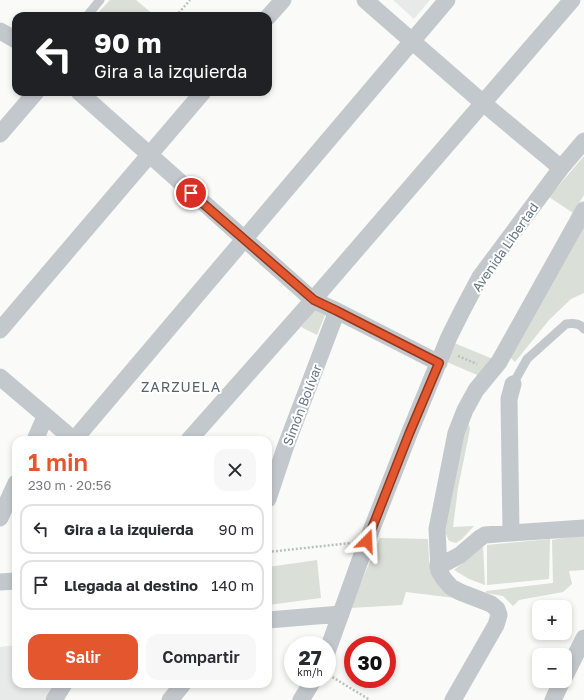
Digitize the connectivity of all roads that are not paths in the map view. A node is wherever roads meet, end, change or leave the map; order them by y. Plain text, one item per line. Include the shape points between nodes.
1 (100, 0) edge
2 (283, 0) edge
3 (365, 0) edge
4 (447, 0) edge
5 (572, 0) edge
6 (90, 12) edge
7 (272, 12) edge
8 (0, 31) edge
9 (12, 38) edge
10 (412, 41) junction
11 (33, 96) edge
12 (83, 96) edge
13 (200, 96) edge
14 (483, 104) junction
15 (0, 134) edge
16 (584, 142) edge
17 (149, 155) junction
18 (561, 168) junction
19 (584, 210) edge
20 (244, 240) junction
21 (314, 300) junction
22 (337, 311) junction
23 (584, 329) edge
24 (0, 330) edge
25 (442, 357) junction
26 (0, 376) edge
27 (513, 384) joint
28 (45, 417) junction
29 (37, 436) edge
30 (69, 436) edge
31 (77, 436) edge
32 (193, 436) edge
33 (272, 488) edge
34 (12, 491) edge
35 (0, 518) edge
36 (584, 528) edge
37 (512, 533) junction
38 (438, 566) junction
39 (12, 581) edge
40 (0, 582) edge
41 (341, 614) junction
42 (272, 620) edge
43 (333, 636) edge
44 (584, 638) edge
45 (572, 662) edge
46 (62, 688) edge
47 (180, 688) edge
48 (308, 688) edge
49 (559, 688) edge
50 (54, 700) edge
51 (170, 700) edge
52 (301, 700) edge
53 (453, 700) edge
54 (553, 700) edge

1 - 6 lane
2 - 7 street
3 - 10 street
4 - 10 street
5 - 14 street
8 - 9 street
10 - 14 street
10 - 20 street
11 - 15 street
12 - 17 street
13 - 17 street
14 - 18 street
14 - 21 street
16 - 18 street, Avenida Libertad
17 - 20 street
17 - 24 street
18 - 25 street, Avenida Libertad via 480,277
19 - 38 street via 499,362 476,390 465,410 456,433 437,529
20 - 21 street
20 - 31 street
21 - 22 street
21 - 32 street
22 - 25 street
22 - 33 street, Simón Bolívar
23 - 27 lane via 577,324 566,324 527,359
25 - 41 street, Avenida Libertad via 409,434
26 - 28 street
27 - 37 street via 509,398
28 - 29 street
28 - 30 street
34 - 35 street
36 - 37 street
37 - 38 street via 485,535 460,556
38 - 53 street via 447,584 460,592 492,604 499,615 496,625
39 - 40 street
41 - 42 street
41 - 43 street, Avenida Libertad
44 - 45 street
46 - 50 street
47 - 51 street
48 - 52 street
49 - 54 street

